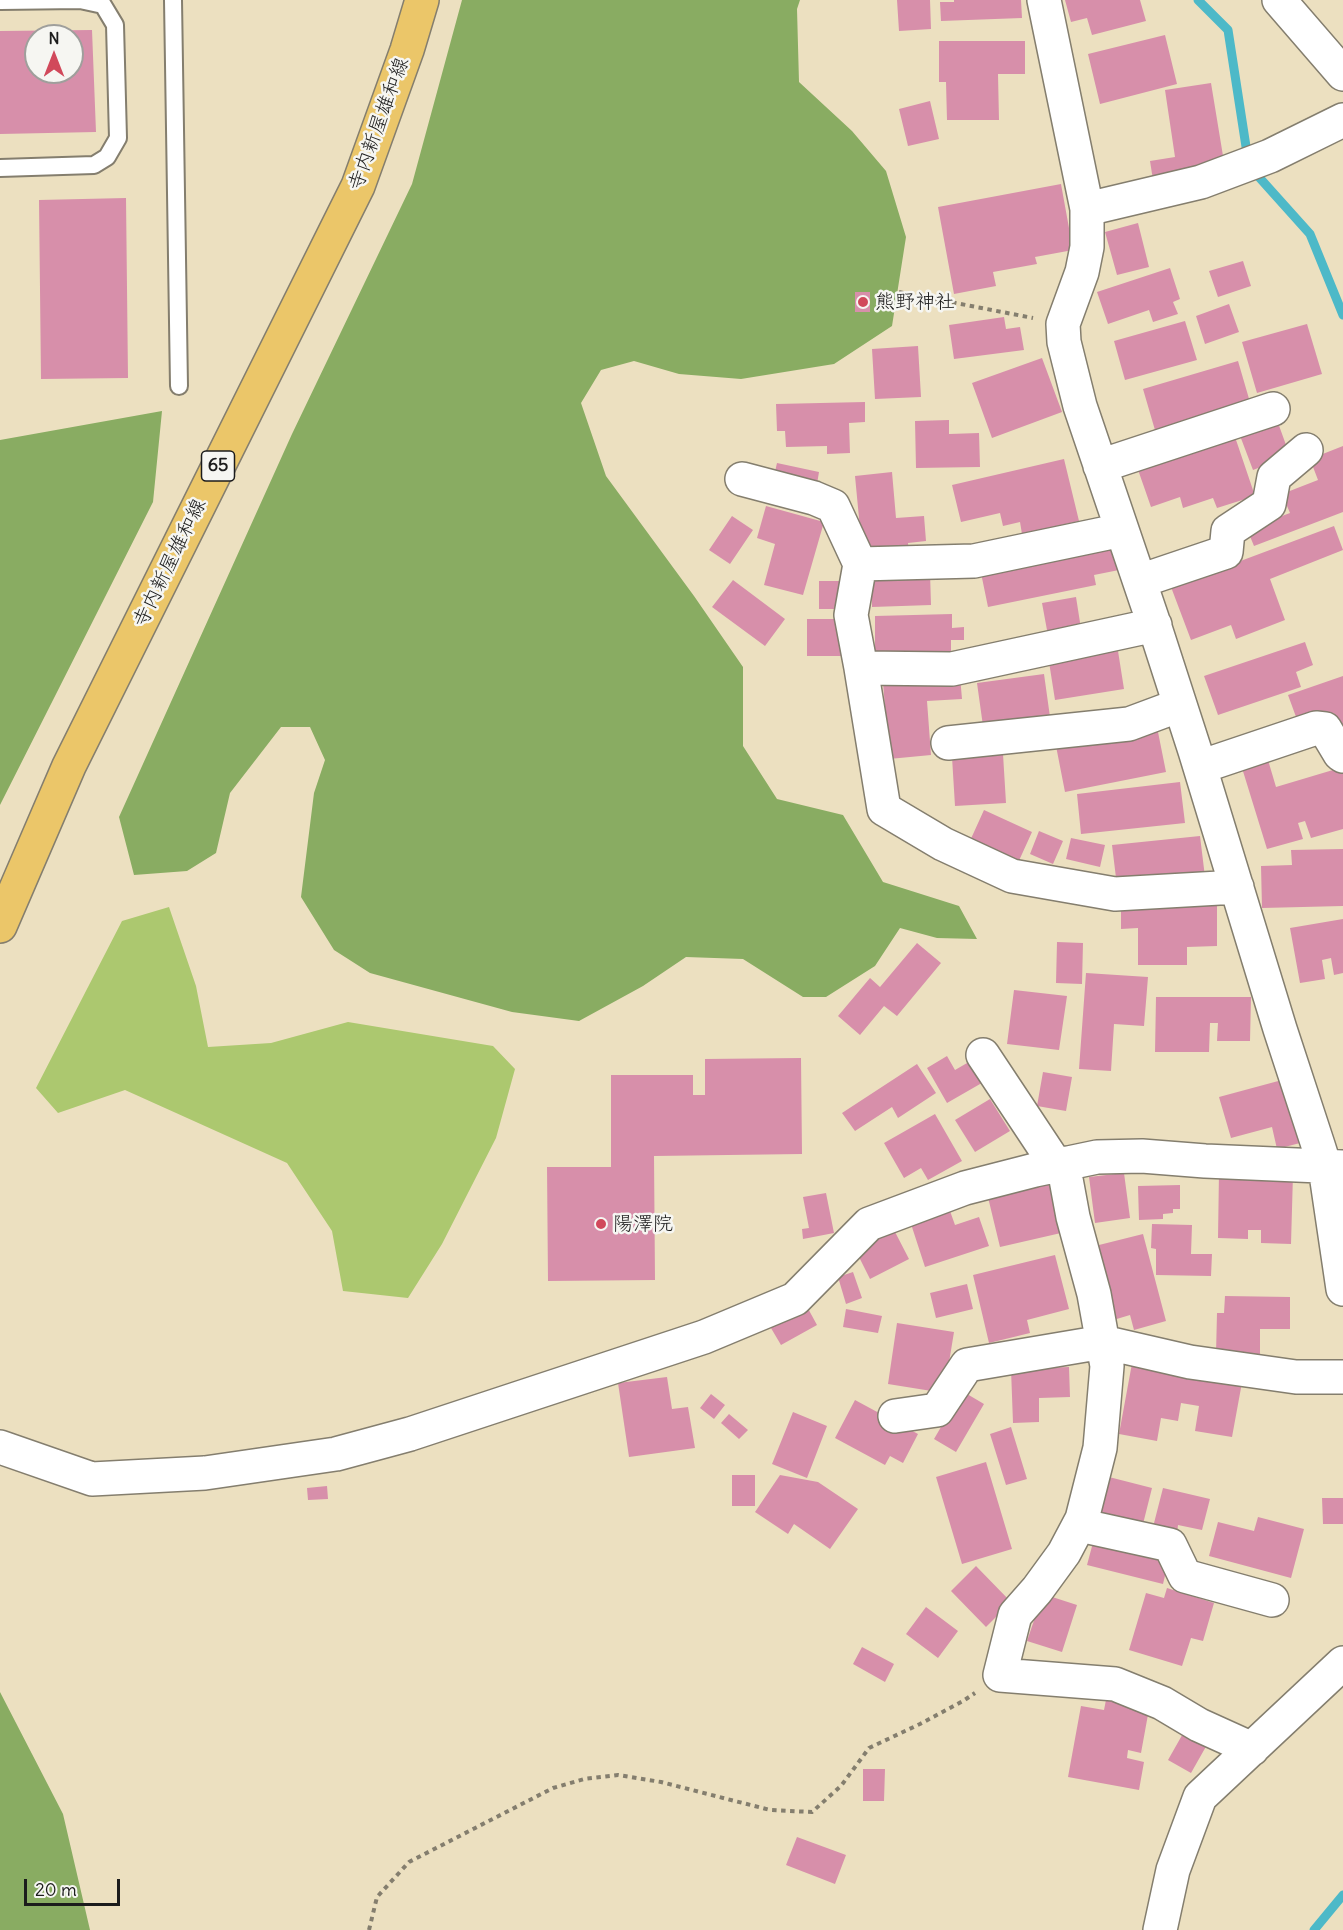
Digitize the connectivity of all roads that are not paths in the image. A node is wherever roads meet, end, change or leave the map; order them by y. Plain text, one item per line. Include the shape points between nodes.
1 (173, 0) edge
2 (422, 0) edge
3 (1044, 0) edge
4 (1279, 0) edge
5 (0, 1) edge
6 (1343, 74) edge
7 (1343, 120) edge
8 (0, 168) edge
9 (1087, 209) junction
10 (179, 386) dead end
11 (1273, 409) dead end
12 (1306, 450) dead end
13 (1100, 466) junction
14 (742, 479) dead end
15 (1122, 530) junction
16 (860, 564) junction
17 (1140, 581) junction
18 (1155, 625) junction
19 (861, 668) junction
20 (1180, 705) junction
21 (948, 743) dead end
22 (1343, 756) edge
23 (1200, 767) junction
24 (1237, 887) junction
25 (0, 926) edge
26 (983, 1055) dead end
27 (1059, 1164) junction
28 (1334, 1167) edge
29 (1343, 1289) edge
30 (1103, 1342) junction
31 (1343, 1377) edge
32 (895, 1416) dead end
33 (0, 1447) edge
34 (1079, 1524) junction
35 (1272, 1600) dead end
36 (1343, 1663) edge
37 (1252, 1749) junction
38 (1160, 1930) edge

1 - 10 lane
2 - 25 main road, 寺内新屋雄和線 / 65 via 358,186 69,766
3 - 9 street
4 - 6 street
5 - 8 lane via 80,0 103,5 115,25 118,138 107,157 94,165
7 - 9 street via 1270,156 1201,182
9 - 13 street via 1087,247 1082,272 1063,324 1080,406
11 - 13 street
12 - 17 street via 1274,477 1269,504 1228,531 1226,552
13 - 15 street
14 - 16 street via 833,506
15 - 16 street via 974,561
15 - 17 street
16 - 19 street via 851,615
17 - 18 street
18 - 19 street via 952,669
18 - 20 street
19 - 24 street via 884,809 943,844 1012,876 1115,894
20 - 21 street via 1129,724
20 - 23 street
22 - 23 street via 1325,729 1316,728
23 - 24 street
24 - 28 street
26 - 27 street
27 - 28 street via 1097,1157 1142,1156
27 - 30 street
27 - 33 street via 965,1188 869,1224 795,1299 704,1337 367,1446 205,1473 92,1479
28 - 29 street
30 - 31 street via 1190,1362 1296,1377
30 - 32 street via 967,1365 937,1410
30 - 34 street via 1107,1366 1100,1448
34 - 35 street via 1170,1545 1185,1576
34 - 37 street via 1064,1553 1016,1615 1000,1675 1115,1684
36 - 37 street
37 - 38 street via 1200,1797 1173,1870

